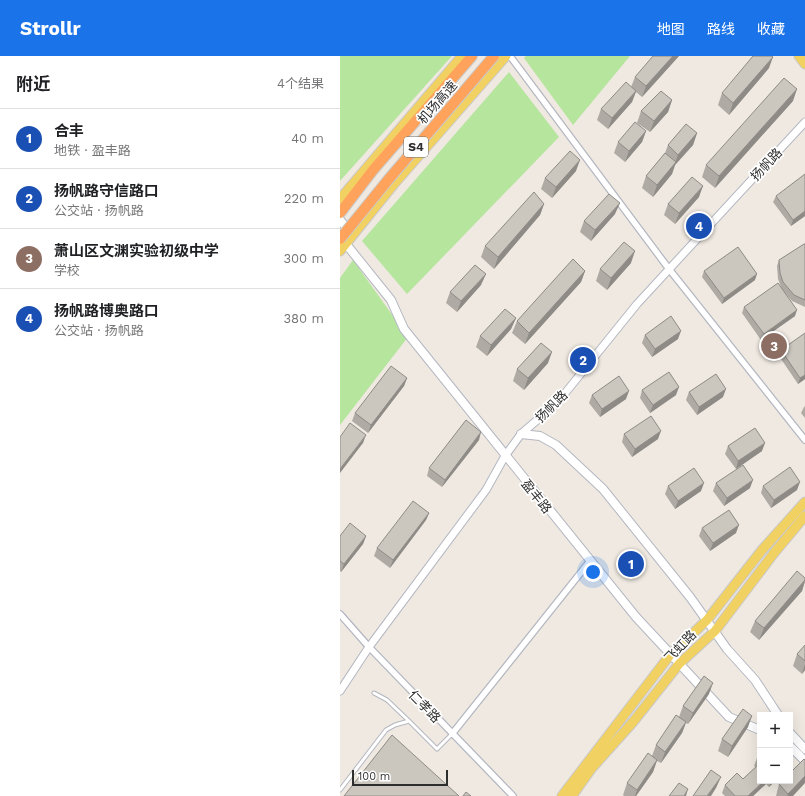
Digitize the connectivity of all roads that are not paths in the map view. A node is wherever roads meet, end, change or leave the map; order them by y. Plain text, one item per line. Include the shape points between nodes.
1 (462, 56) edge
2 (472, 56) edge
3 (494, 56) edge
4 (506, 56) edge
5 (510, 56) edge
6 (799, 56) edge
7 (805, 64) edge
8 (805, 122) edge
9 (340, 200) edge
10 (340, 212) edge
11 (340, 220) edge
12 (353, 235) junction
13 (341, 243) edge
14 (669, 269) junction
15 (521, 434) junction
16 (805, 440) edge
17 (505, 456) junction
18 (805, 502) edge
19 (805, 516) edge
20 (590, 561) junction
21 (340, 614) edge
22 (707, 620) junction
23 (715, 631) junction
24 (369, 647) junction
25 (670, 655) junction
26 (679, 664) junction
27 (340, 691) edge
28 (374, 693) dead end
29 (776, 712) edge
30 (409, 721) junction
31 (757, 729) edge
32 (452, 734) junction
33 (793, 736) edge
34 (792, 748) edge
35 (805, 749) edge
36 (805, 761) edge
37 (340, 789) edge
38 (513, 796) edge
39 (562, 796) edge
40 (572, 796) edge

1 - 9 main road
2 - 10 highway, 机场高速 / S4
3 - 13 highway, 机场高速 / S4, bridge via 388,180
4 - 12 main road
5 - 14 street
6 - 7 main road
8 - 14 street, 扬帆路
11 - 12 main road
12 - 13 main road
13 - 17 main road, 盈丰路 via 391,300 404,329
14 - 15 street, 扬帆路 via 637,304 558,402
14 - 16 street
15 - 17 street, 扬帆路
15 - 22 main road via 540,436 556,445 603,489
17 - 20 main road, 盈丰路
17 - 24 street, 扬帆路 via 486,490
18 - 22 main road, 飞虹路 via 762,550
19 - 23 main road, 飞虹路
20 - 25 main road, 盈丰路
20 - 32 street
21 - 24 street, 仁孝路
22 - 23 main road
22 - 25 main road, 飞虹路
23 - 26 main road, 飞虹路
23 - 29 main road via 727,650 755,680
24 - 27 street, 扬帆路
24 - 32 street, 仁孝路
25 - 26 main road, 盈丰路
25 - 39 main road, 飞虹路
26 - 31 main road, 盈丰路 via 729,717
26 - 40 main road, 飞虹路 via 591,769
28 - 30 lane via 386,700
30 - 32 lane via 437,749
30 - 37 lane via 386,730
32 - 38 street, 仁孝路
33 - 35 main road
34 - 36 main road

